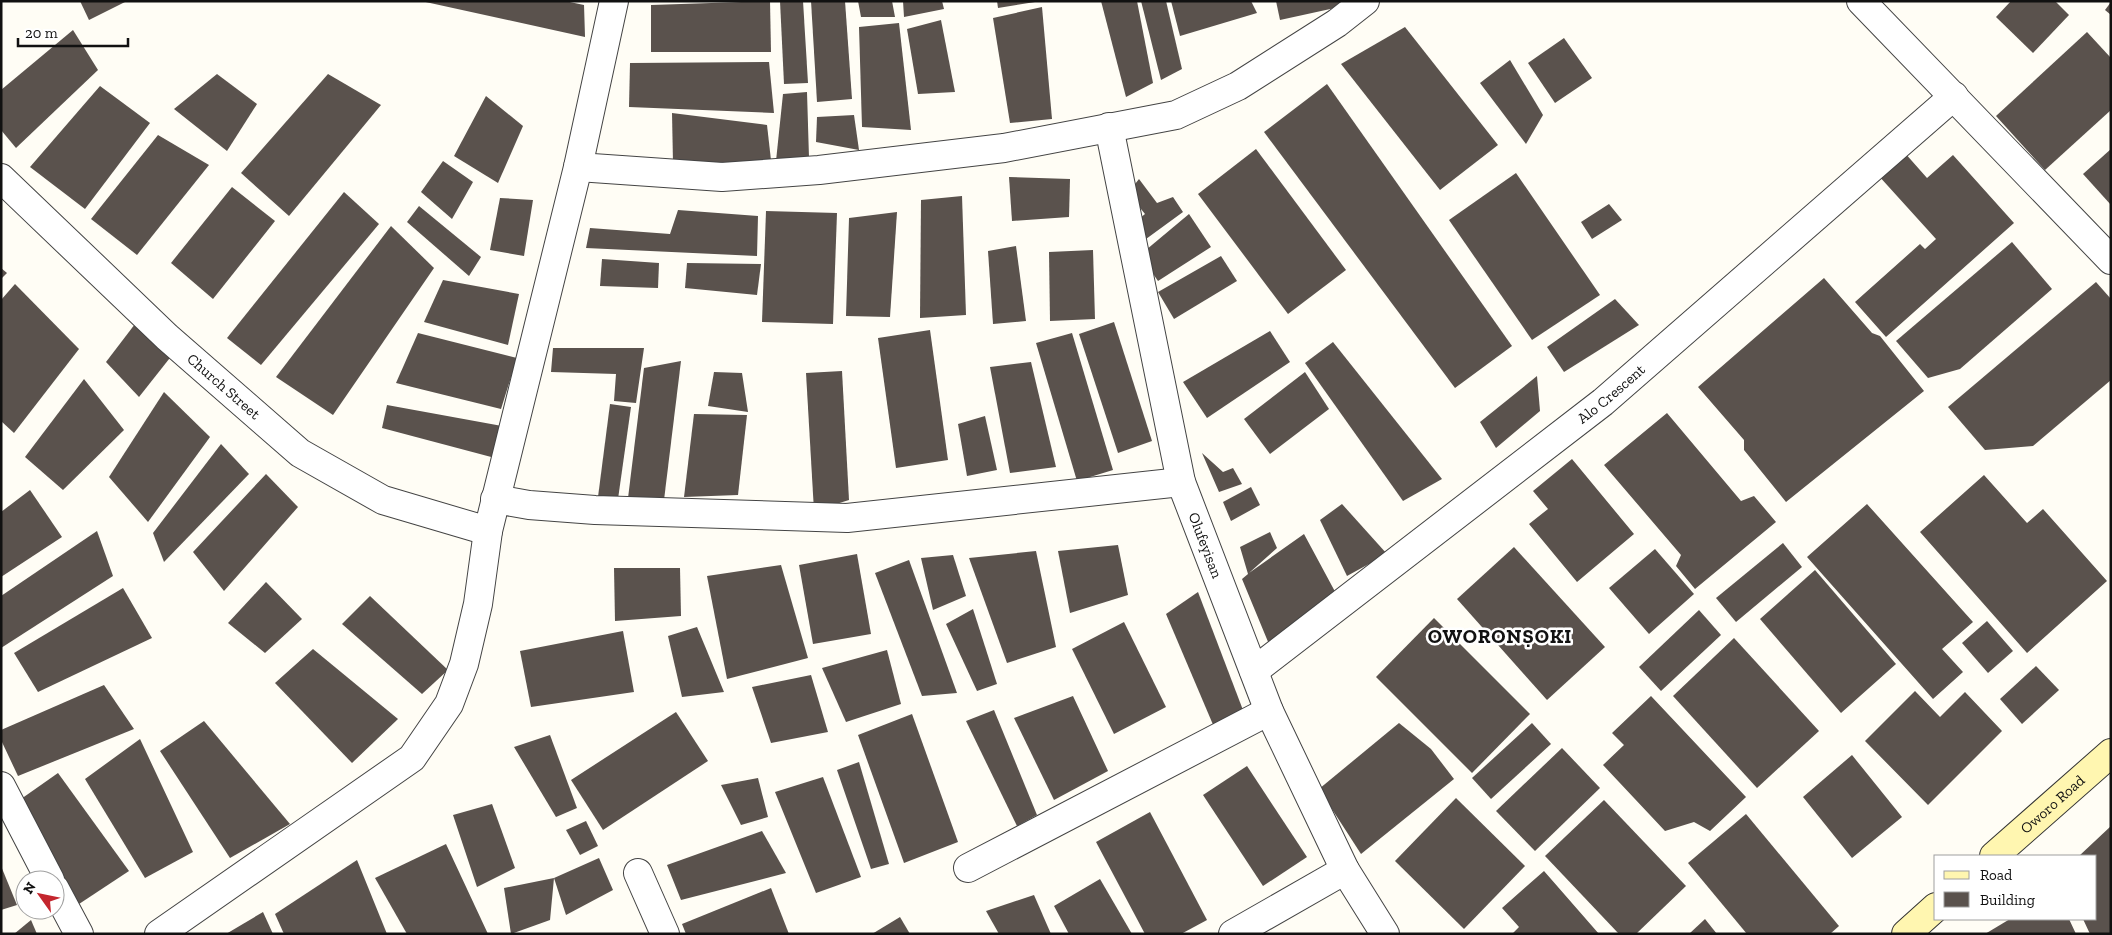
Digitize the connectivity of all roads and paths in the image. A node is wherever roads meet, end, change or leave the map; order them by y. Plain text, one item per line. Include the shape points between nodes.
1 (614, 1) edge
2 (1365, 1) edge
3 (1861, 1) edge
4 (1954, 96) junction
5 (1109, 128) junction
6 (578, 167) junction
7 (1, 178) edge
8 (2111, 260) edge
9 (1182, 482) junction
10 (495, 499) junction
11 (488, 531) junction
12 (1254, 671) junction
13 (1269, 712) junction
14 (2111, 754) edge
15 (1, 786) edge
16 (1995, 855) edge
17 (968, 868) dead end
18 (45, 870) edge
19 (1345, 870) junction
20 (638, 873) dead end
21 (65, 908) edge
22 (1934, 910) edge
23 (79, 934) edge
24 (159, 934) edge
25 (665, 934) edge
26 (1233, 934) edge
27 (1385, 934) edge
28 (1906, 934) edge

1 - 6 street
2 - 5 street via 1337,23 1238,86 1176,115
3 - 4 street
4 - 8 street
4 - 12 street, Alo Crescent via 1603,402
5 - 6 street via 1004,148 751,175 722,177
5 - 9 street, Olufeyisan
6 - 10 street
7 - 11 street, Church Street via 167,337 300,454 383,500
9 - 10 street via 847,518 595,510
9 - 12 street, Olufeyisan
10 - 11 street
11 - 24 street via 478,604 464,664 449,704 412,758
12 - 13 street, Olufeyisan
13 - 17 street
13 - 19 street, Olufeyisan
14 - 16 street, Oworo Road
15 - 18 street
19 - 26 street
19 - 27 street, Olufeyisan
20 - 25 street
21 - 23 street
22 - 28 street

